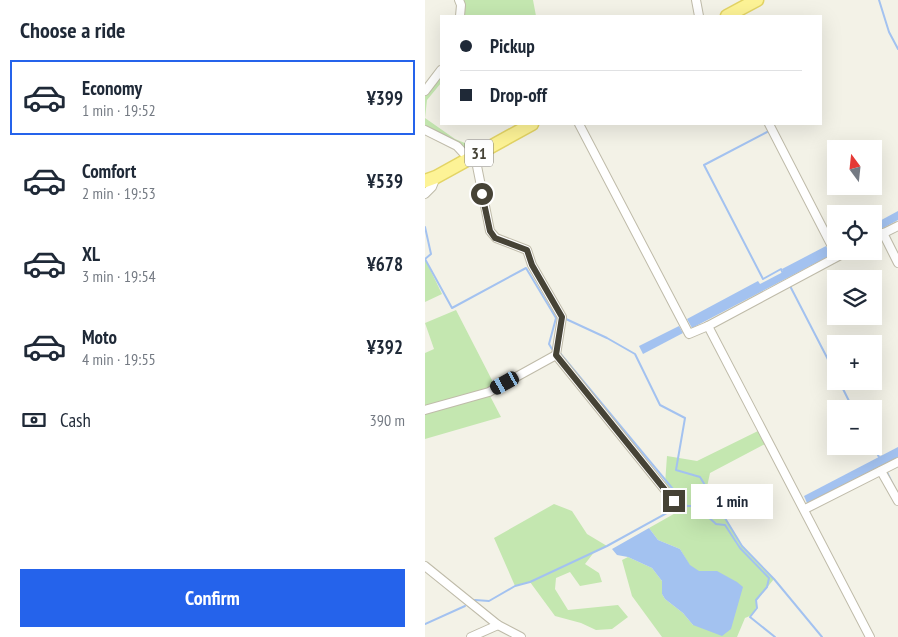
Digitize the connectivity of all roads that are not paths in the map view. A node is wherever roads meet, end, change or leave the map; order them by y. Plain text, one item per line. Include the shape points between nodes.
1 (459, 0) edge
2 (696, 0) edge
3 (757, 0) edge
4 (460, 15) edge
5 (699, 15) edge
6 (729, 15) edge
7 (440, 71) edge
8 (425, 91) edge
9 (530, 125) edge
10 (580, 125) edge
11 (770, 125) edge
12 (425, 130) edge
13 (472, 157) junction
14 (430, 179) edge
15 (425, 194) edge
16 (898, 226) edge
17 (883, 234) joint
18 (827, 237) edge
19 (830, 260) edge
20 (898, 263) edge
21 (708, 326) junction
22 (556, 351) junction
23 (425, 410) edge
24 (898, 462) edge
25 (884, 469) junction
26 (674, 501) dead end
27 (898, 501) edge
28 (805, 509) junction
29 (425, 566) edge
30 (498, 625) junction
31 (471, 637) edge
32 (521, 637) edge
33 (870, 637) edge

1 - 4 street
2 - 5 street
3 - 6 main road
7 - 8 street
9 - 13 main road, 31
10 - 21 street via 689,334
11 - 18 street
12 - 13 street
13 - 14 main road, 31
13 - 22 street via 490,231 495,238 527,250 532,265 562,317
14 - 15 street via 432,187
16 - 17 street
17 - 20 street
19 - 21 street
21 - 28 street
22 - 23 street via 489,392
22 - 26 street
24 - 25 street
25 - 27 street
25 - 28 street
28 - 33 street
29 - 30 street
30 - 31 street
30 - 32 street

